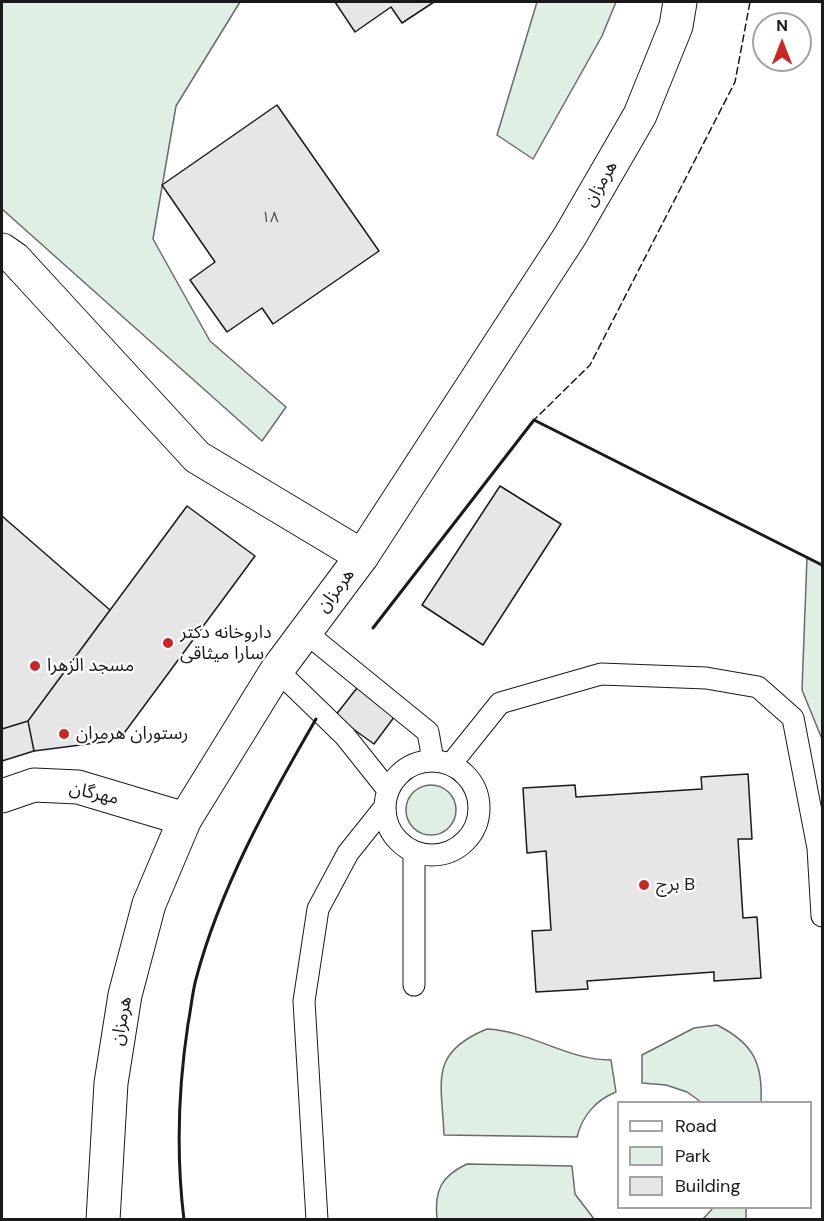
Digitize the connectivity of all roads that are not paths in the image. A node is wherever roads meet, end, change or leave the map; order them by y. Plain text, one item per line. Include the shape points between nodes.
1 (680, 2) edge
2 (2, 250) edge
3 (362, 556) junction
4 (305, 632) junction
5 (277, 670) junction
6 (442, 762) junction
7 (2, 796) edge
8 (386, 799) junction
9 (185, 819) junction
10 (414, 852) junction
11 (822, 916) edge
12 (414, 985) dead end
13 (103, 1220) edge
14 (316, 1220) edge

1 - 3 street, هرمزان via 676,26 640,115 570,236
2 - 3 street via 15,259 197,457
3 - 4 street, هرمزان
4 - 5 street, هرمزان
4 - 6 lane via 428,732
5 - 8 lane via 345,736
5 - 9 street, هرمزان
6 - 8 lane via 414,764 398,774
6 - 10 lane via 466,775 477,791 477,827 466,842 450,853 432,856
6 - 11 lane via 500,703 601,674 706,678 758,687 794,718 818,848
7 - 9 street, مهرگان via 34,785 78,787
8 - 10 lane via 387,826 397,842
8 - 14 lane via 348,853 318,909 304,1001
9 - 13 street, هرمزان via 150,904 125,995 111,1083
10 - 12 lane

